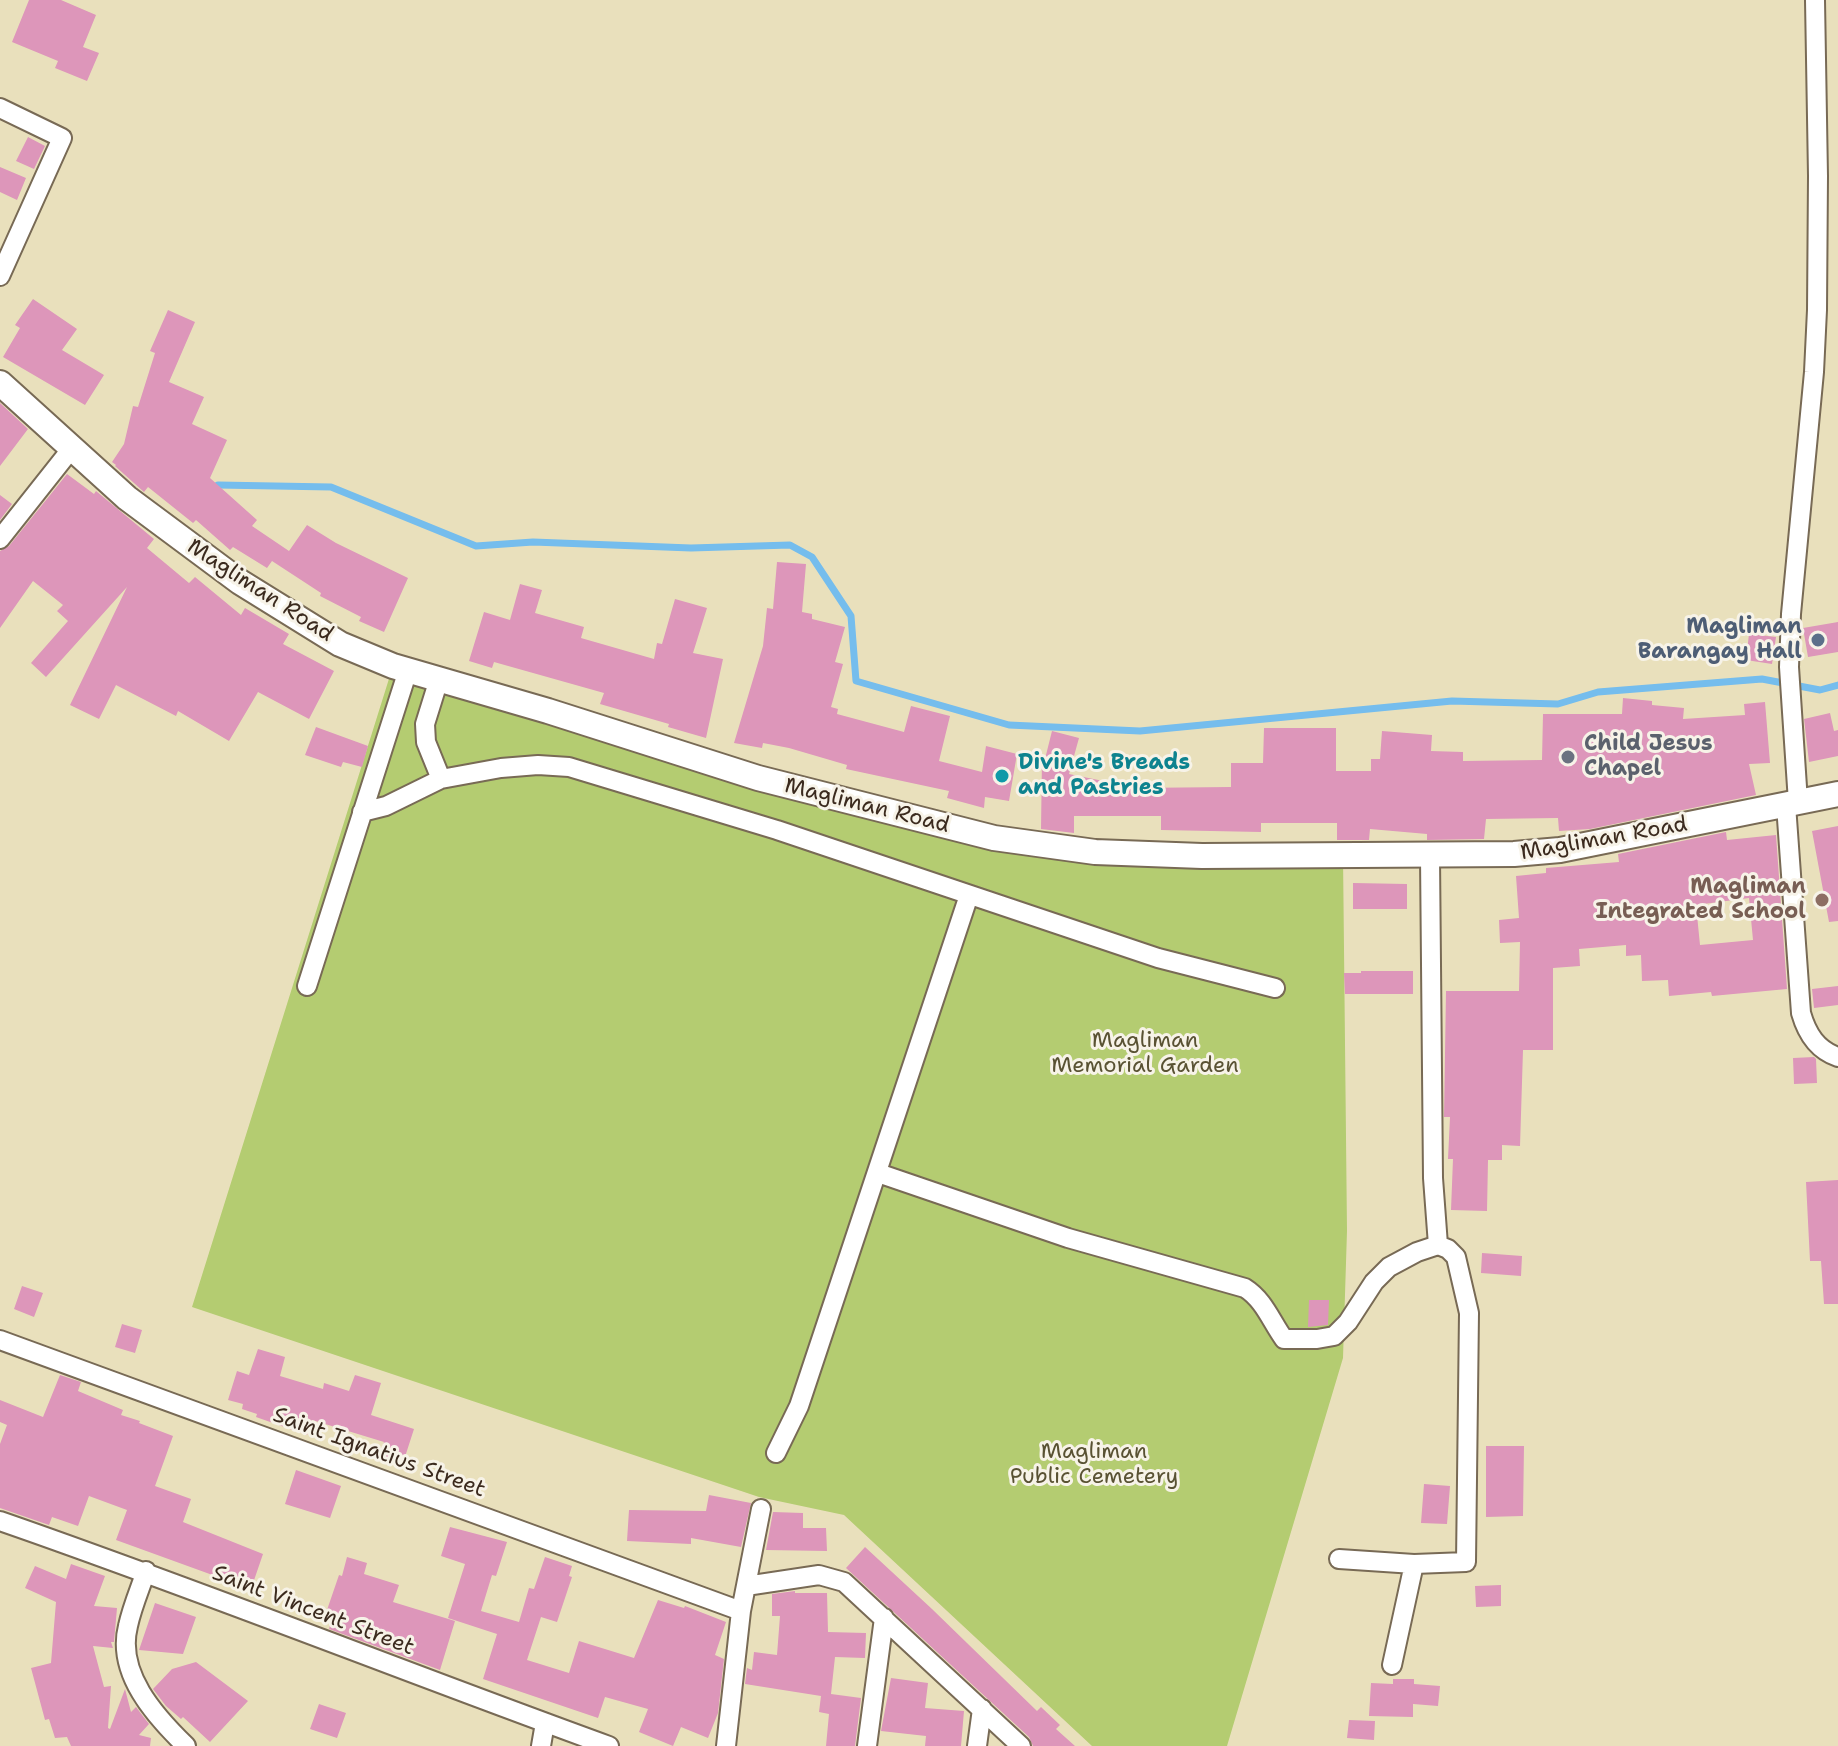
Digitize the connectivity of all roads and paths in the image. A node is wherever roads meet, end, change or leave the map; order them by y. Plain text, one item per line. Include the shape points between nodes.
1 (1815, 0) edge
2 (0, 108) edge
3 (0, 276) edge
4 (0, 383) edge
5 (72, 448) junction
6 (0, 539) edge
7 (408, 670) junction
8 (439, 679) junction
9 (441, 779) junction
10 (1838, 794) edge
11 (1792, 804) junction
12 (362, 812) junction
13 (1430, 857) junction
14 (969, 895) junction
15 (307, 986) dead end
16 (1275, 988) dead end
17 (1838, 1057) edge
18 (878, 1173) junction
19 (1438, 1245) junction
20 (0, 1340) edge
21 (776, 1453) dead end
22 (761, 1509) dead end
23 (0, 1521) edge
24 (1339, 1559) dead end
25 (1414, 1564) junction
26 (146, 1571) junction
27 (746, 1586) junction
28 (741, 1611) junction
29 (884, 1618) junction
30 (1392, 1665) dead end
31 (982, 1709) junction
32 (545, 1723) junction
33 (186, 1746) edge
34 (541, 1746) edge
35 (609, 1746) edge
36 (726, 1746) edge
37 (867, 1746) edge
38 (977, 1746) edge
39 (1021, 1746) edge

1 - 11 street via 1817,310 1791,614
2 - 3 street via 62,138
4 - 5 street, Magliman Road
5 - 6 street
5 - 7 street, Magliman Road via 127,498 240,582 340,644
7 - 8 street, Magliman Road
7 - 12 street
8 - 9 street via 425,724 426,742
8 - 13 street, Magliman Road via 758,778 994,838 1095,852
9 - 12 street
9 - 14 street via 538,765 591,772
10 - 11 street, Magliman Road
11 - 13 street, Magliman Road via 1560,850
11 - 17 street via 1801,1013 1815,1042
12 - 15 street
13 - 19 street
14 - 16 street via 1158,958
14 - 18 street
18 - 19 street via 1068,1238 1245,1288 1256,1294 1284,1339 1334,1336 1389,1267
18 - 21 street via 799,1406
19 - 25 street via 1456,1257 1469,1313 1466,1562
20 - 28 street, Saint Ignatius Street
22 - 27 street
23 - 26 street, Saint Vincent Street
24 - 25 street
25 - 30 street
26 - 32 street, Saint Vincent Street
26 - 33 street via 127,1629 128,1656 136,1686
27 - 28 street
27 - 29 street via 819,1575 844,1582
28 - 36 street
29 - 31 street
29 - 37 street
31 - 38 street
31 - 39 street
32 - 34 street
32 - 35 street, Saint Vincent Street

